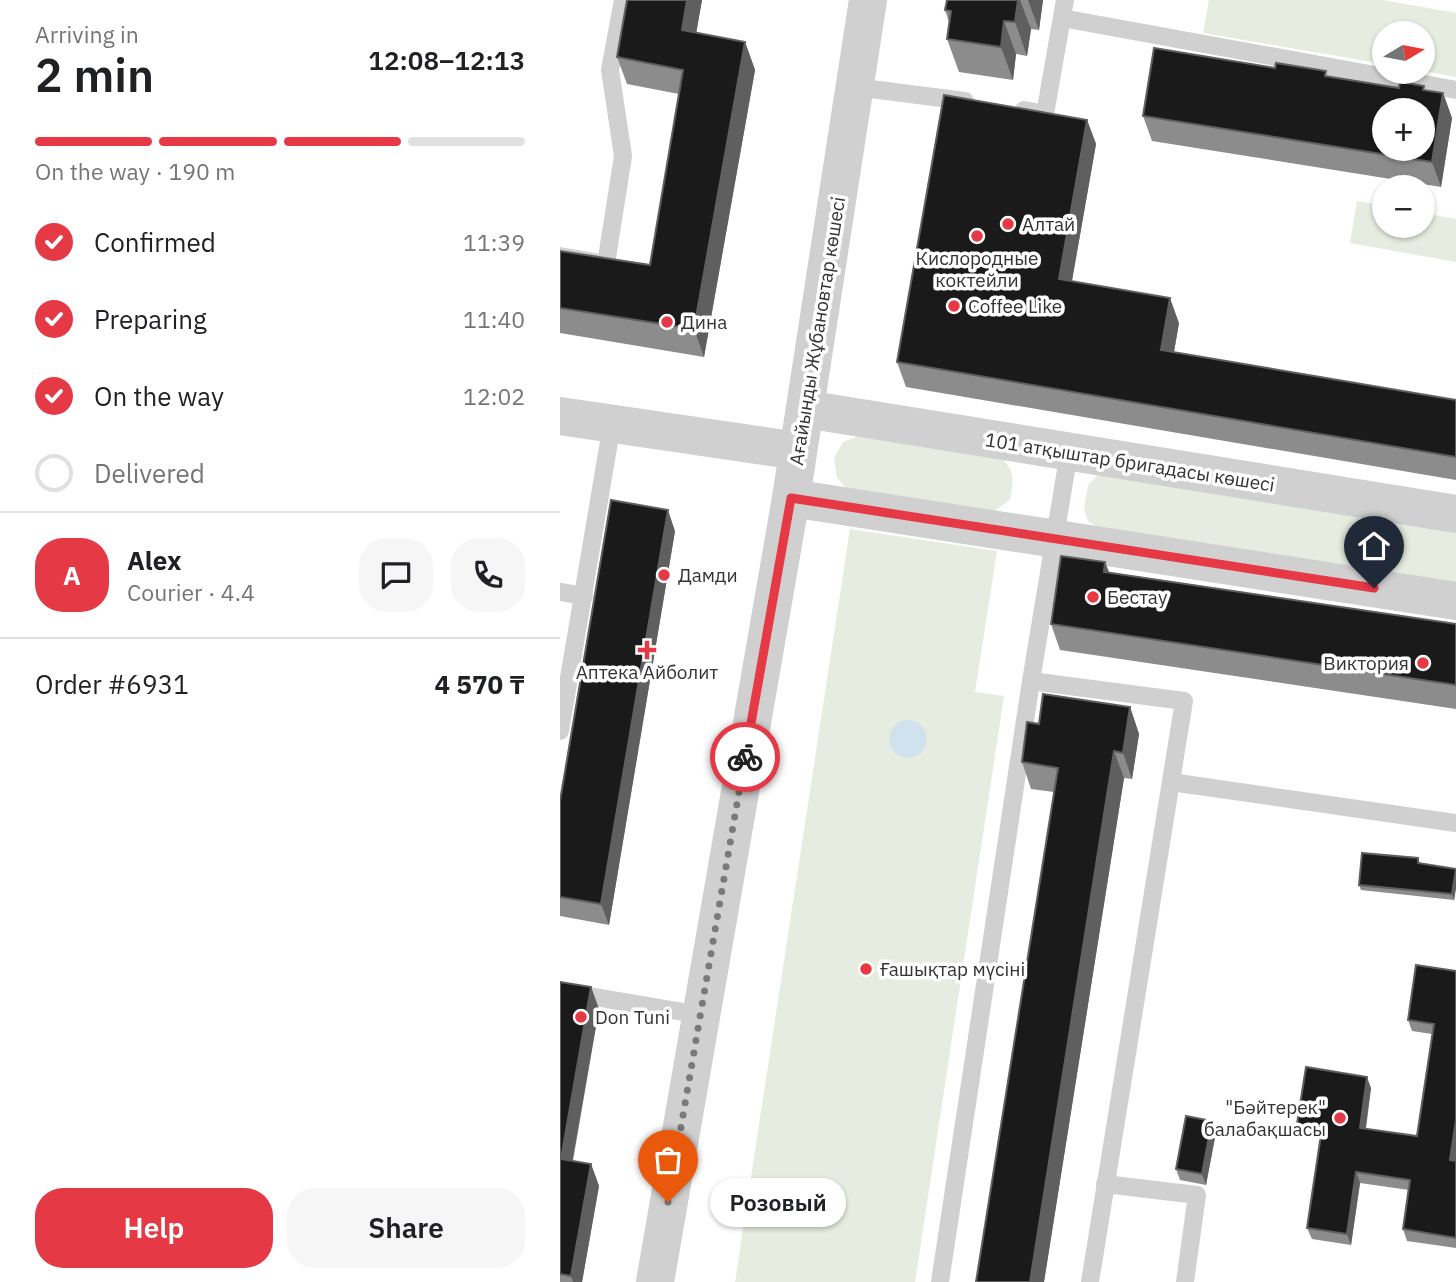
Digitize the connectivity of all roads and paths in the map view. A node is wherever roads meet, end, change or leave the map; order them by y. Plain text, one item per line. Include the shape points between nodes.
1 (623, 0) edge
2 (868, 0) edge
3 (1065, 0) edge
4 (1062, 18) junction
5 (855, 87) junction
6 (1456, 90) edge
7 (982, 104) edge
8 (1007, 108) edge
9 (560, 256) edge
10 (805, 410) junction
11 (560, 416) edge
12 (612, 424) junction
13 (798, 451) junction
14 (1069, 452) junction
15 (791, 498) junction
16 (1456, 514) edge
17 (1054, 539) junction
18 (560, 592) edge
19 (584, 596) junction
20 (1456, 601) edge
21 (1031, 681) junction
22 (560, 732) edge
23 (1171, 782) junction
24 (1456, 823) edge
25 (560, 991) edge
26 (701, 1015) junction
27 (1105, 1184) junction
28 (655, 1282) edge
29 (940, 1282) edge
30 (1090, 1282) edge
31 (1185, 1282) edge

1 - 9 lane via 610,70 623,156 606,264
2 - 5 street, Ағайынды Жұбановтар көшесі
3 - 4 lane
4 - 6 lane
4 - 8 lane via 1045,114
5 - 7 lane
5 - 10 street, Ағайынды Жұбановтар көшесі
10 - 13 street, Ағайынды Жұбановтар көшесі
10 - 14 street, 101 атқыштар бригадасы көшесі
11 - 12 street
12 - 13 street
12 - 19 lane
13 - 15 street, Ағайынды Жұбановтар көшесі
14 - 16 street, 101 атқыштар бригадасы көшесі
14 - 17 lane
15 - 17 street
15 - 26 street, Ағайынды Жұбановтар көшесі
17 - 20 street
17 - 21 lane
18 - 19 lane
19 - 22 lane
21 - 23 lane via 1184,701
21 - 29 lane
23 - 24 lane
23 - 27 lane
25 - 26 lane
26 - 28 street, Ағайынды Жұбановтар көшесі
27 - 30 lane
27 - 31 lane via 1197,1195

